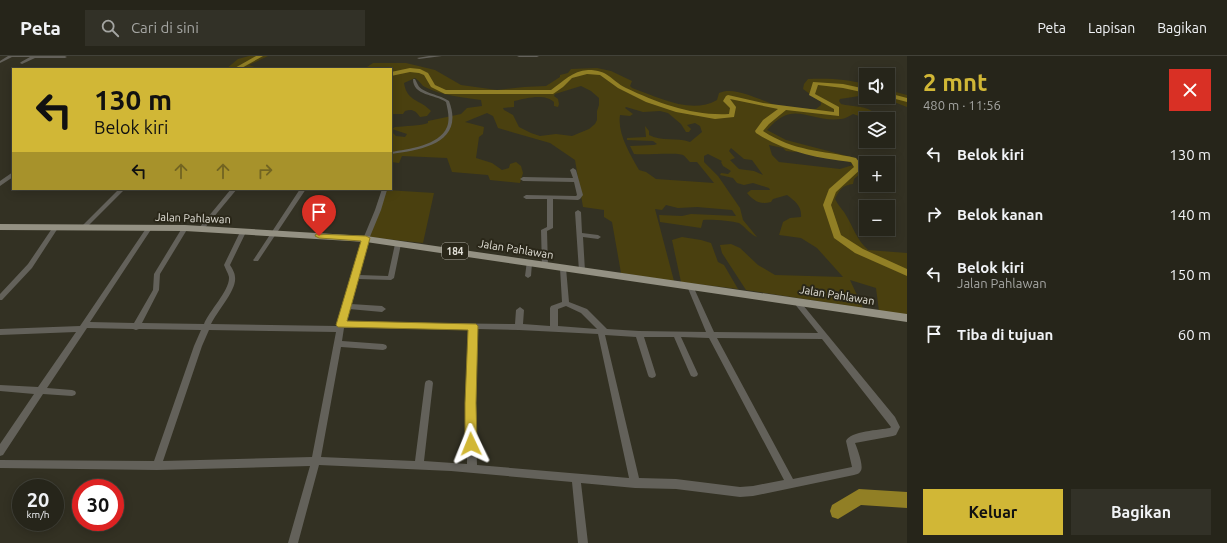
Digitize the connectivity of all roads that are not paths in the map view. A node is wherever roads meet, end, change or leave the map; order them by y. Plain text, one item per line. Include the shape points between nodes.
1 (11, 56) edge
2 (35, 56) edge
3 (440, 56) edge
4 (537, 56) edge
5 (65, 57) edge
6 (419, 57) edge
7 (520, 57) edge
8 (0, 62) edge
9 (22, 63) dead end
10 (419, 64) dead end
11 (414, 80) dead end
12 (392, 153) edge
13 (573, 170) dead end
14 (12, 175) edge
15 (524, 179) dead end
16 (576, 180) junction
17 (0, 184) edge
18 (121, 190) edge
19 (233, 190) edge
20 (302, 190) edge
21 (384, 190) dead end
22 (526, 196) dead end
23 (550, 198) junction
24 (578, 212) dead end
25 (84, 227) junction
26 (0, 228) edge
27 (55, 228) junction
28 (149, 228) junction
29 (185, 228) junction
30 (201, 229) junction
31 (242, 232) junction
32 (273, 234) junction
33 (580, 234) junction
34 (598, 237) dead end
35 (366, 238) junction
36 (398, 244) junction
37 (256, 260) dead end
38 (529, 263) junction
39 (546, 266) junction
40 (563, 268) junction
41 (582, 271) junction
42 (528, 276) dead end
43 (354, 277) junction
44 (690, 286) junction
45 (0, 298) edge
46 (796, 301) junction
47 (566, 303) junction
48 (346, 306) junction
49 (382, 310) dead end
50 (520, 310) dead end
51 (907, 318) edge
52 (473, 326) junction
53 (519, 326) junction
54 (83, 327) junction
55 (136, 327) junction
56 (205, 327) junction
57 (341, 327) junction
58 (554, 328) junction
59 (0, 332) edge
60 (603, 332) junction
61 (638, 334) junction
62 (676, 334) junction
63 (711, 334) junction
64 (824, 336) junction
65 (337, 344) junction
66 (383, 346) dead end
67 (694, 374) dead end
68 (652, 375) dead end
69 (429, 383) dead end
70 (0, 388) edge
71 (40, 391) junction
72 (72, 393) dead end
73 (0, 452) edge
74 (316, 460) junction
75 (0, 464) edge
76 (419, 465) junction
77 (157, 466) junction
78 (472, 468) junction
79 (576, 478) junction
80 (635, 483) junction
81 (791, 484) junction
82 (293, 543) edge
83 (584, 543) edge

1 - 2 street
1 - 8 street
2 - 5 street
2 - 9 street
3 - 6 street
4 - 7 street
6 - 10 street
11 - 12 street via 414,86 418,90 448,102 450,124 440,140 430,145
13 - 16 street
14 - 17 street
15 - 16 street
16 - 23 street via 580,195 578,198
18 - 25 street
19 - 30 street
20 - 32 street
21 - 35 street
22 - 23 street
23 - 39 street via 550,228 544,230
24 - 33 street
25 - 27 main road, Jalan Pahlawan / 184
25 - 28 main road, Jalan Pahlawan / 184
26 - 27 main road, Jalan Pahlawan / 184
27 - 45 street via 30,266
28 - 29 main road, Jalan Pahlawan / 184
28 - 54 street
29 - 30 main road, Jalan Pahlawan / 184
29 - 55 street via 157,274 156,290
30 - 31 main road, Jalan Pahlawan / 184
31 - 32 main road, Jalan Pahlawan / 184
31 - 56 street via 227,265 232,277 228,292
32 - 35 main road, Jalan Pahlawan / 184
32 - 37 street
33 - 34 street
33 - 41 street
35 - 36 main road, Jalan Pahlawan / 184
35 - 43 street
36 - 38 main road, Jalan Pahlawan / 184
36 - 43 street via 391,278
38 - 39 main road, Jalan Pahlawan / 184
38 - 42 street
39 - 40 main road, Jalan Pahlawan / 184
40 - 41 main road, Jalan Pahlawan / 184
40 - 47 street
41 - 44 main road, Jalan Pahlawan / 184
43 - 48 street
44 - 46 main road, Jalan Pahlawan / 184
44 - 63 street
46 - 51 main road, Jalan Pahlawan / 184
46 - 64 street
47 - 58 street via 554,308
47 - 60 street via 584,311
48 - 49 street
48 - 57 street
50 - 53 street
52 - 53 street
52 - 57 street
52 - 78 street via 470,403
53 - 58 street
54 - 55 street
54 - 59 street
54 - 71 street
55 - 56 street
56 - 57 street
56 - 77 street
57 - 65 street
58 - 60 street
60 - 61 street
60 - 80 street
61 - 62 street
61 - 68 street
62 - 63 street
62 - 67 street
63 - 64 street
63 - 81 street
64 - 81 street via 896,427 893,432 850,441 857,469
65 - 66 street
65 - 74 street
69 - 76 street
70 - 71 street
71 - 72 street
71 - 73 street
74 - 76 street
74 - 77 street
74 - 82 street
75 - 77 street
76 - 78 street
78 - 79 street
79 - 80 street
79 - 83 street
80 - 81 street via 676,484 740,492 753,492

